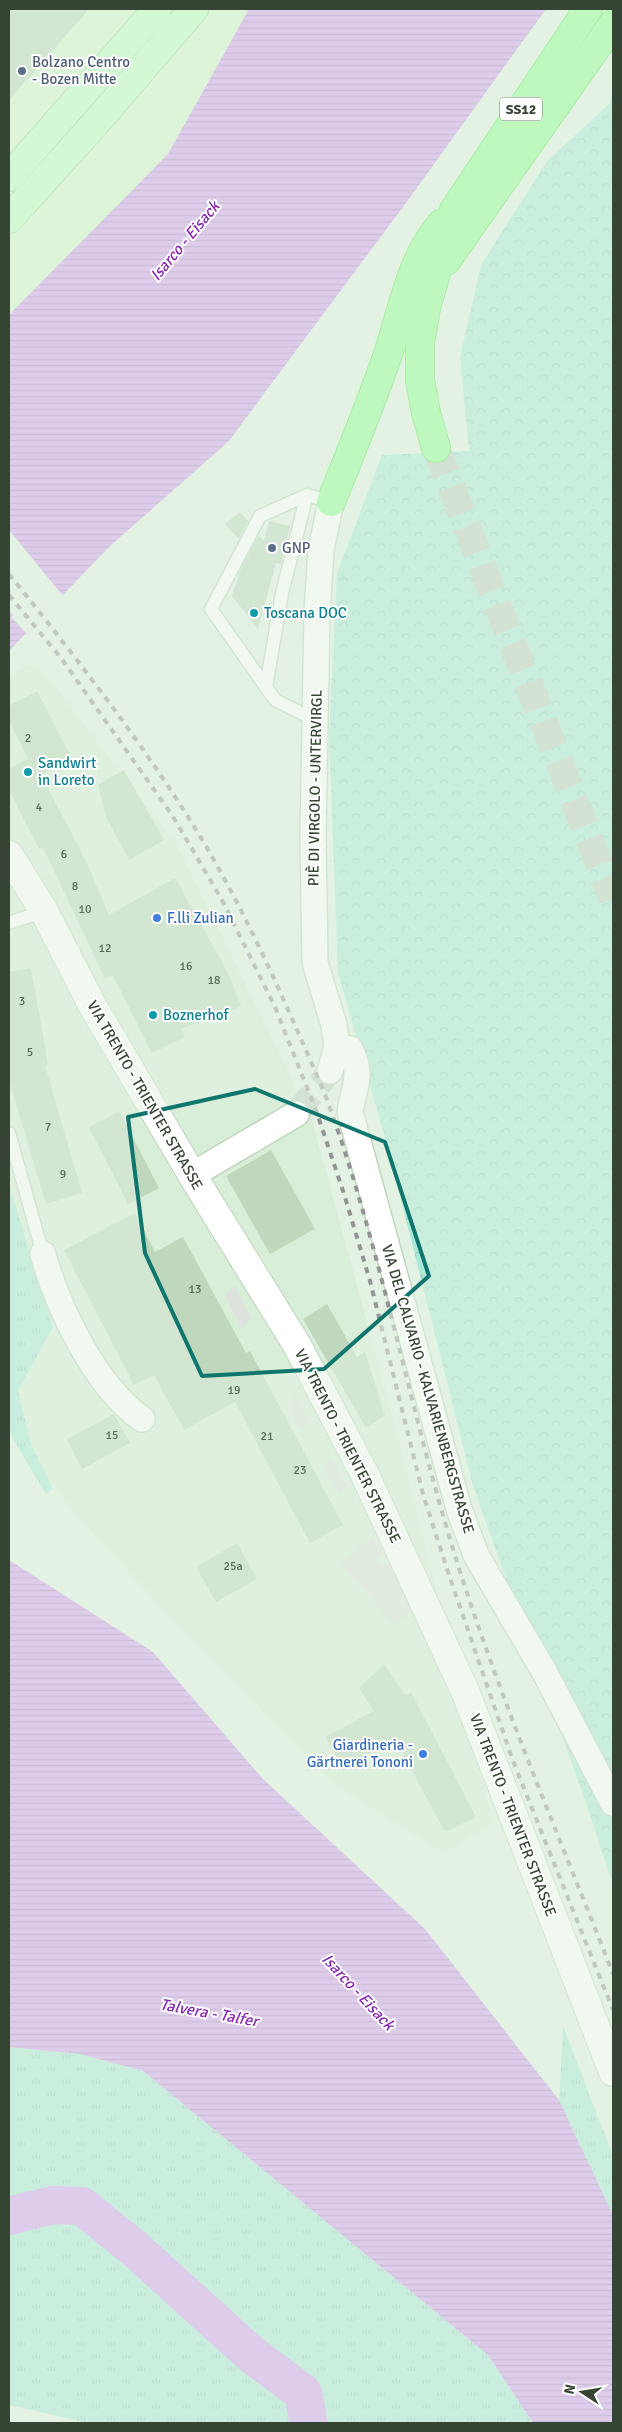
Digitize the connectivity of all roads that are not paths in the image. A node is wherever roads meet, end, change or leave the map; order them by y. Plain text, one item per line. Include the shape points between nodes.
1 (141, 9) edge
2 (157, 9) edge
3 (194, 9) edge
4 (588, 9) edge
5 (613, 24) edge
6 (72, 106) junction
7 (9, 177) edge
8 (454, 210) junction
9 (9, 220) edge
10 (436, 275) junction
11 (436, 448) tunnel mouth
12 (319, 498) junction
13 (266, 687) junction
14 (316, 720) junction
15 (9, 855) edge
16 (44, 911) junction
17 (9, 923) edge
18 (337, 1046) junction
19 (330, 1071) tunnel mouth
20 (296, 1114) tunnel mouth
21 (9, 1133) edge
22 (192, 1175) junction
23 (43, 1254) joint
24 (142, 1419) dead end
25 (613, 1803) edge
26 (613, 2072) edge

1 - 6 lane via 73,89
2 - 6 main road
3 - 9 main road
4 - 8 main road, SS12
5 - 10 main road, SS12
6 - 7 main road
8 - 10 main road, SS12
8 - 12 main road via 430,237 413,274 388,356
10 - 11 main road, SS12 via 420,343 420,380
12 - 13 lane via 282,593
12 - 13 lane via 260,516 211,609
12 - 14 street, PIÈ DI VIRGOLO - UNTERVIRGL
13 - 14 lane via 275,700
14 - 18 street, PIÈ DI VIRGOLO - UNTERVIRGL via 313,836 315,964 334,1025
15 - 16 street, VIA TRENTO - TRIENTER STRASSE
16 - 17 lane
16 - 22 street, VIA TRENTO - TRIENTER STRASSE via 91,1003
18 - 19 street, PIÈ DI VIRGOLO - UNTERVIRGL
18 - 25 street, VIA DEL CALVARIO - KALVARIENBERGSTRASSE via 350,1049 358,1065 350,1112 459,1509 476,1555 545,1673
20 - 22 street
21 - 23 lane
22 - 26 street, VIA TRENTO - TRIENTER STRASSE via 297,1345 364,1473 426,1603 466,1691
23 - 24 street via 66,1320 113,1389

